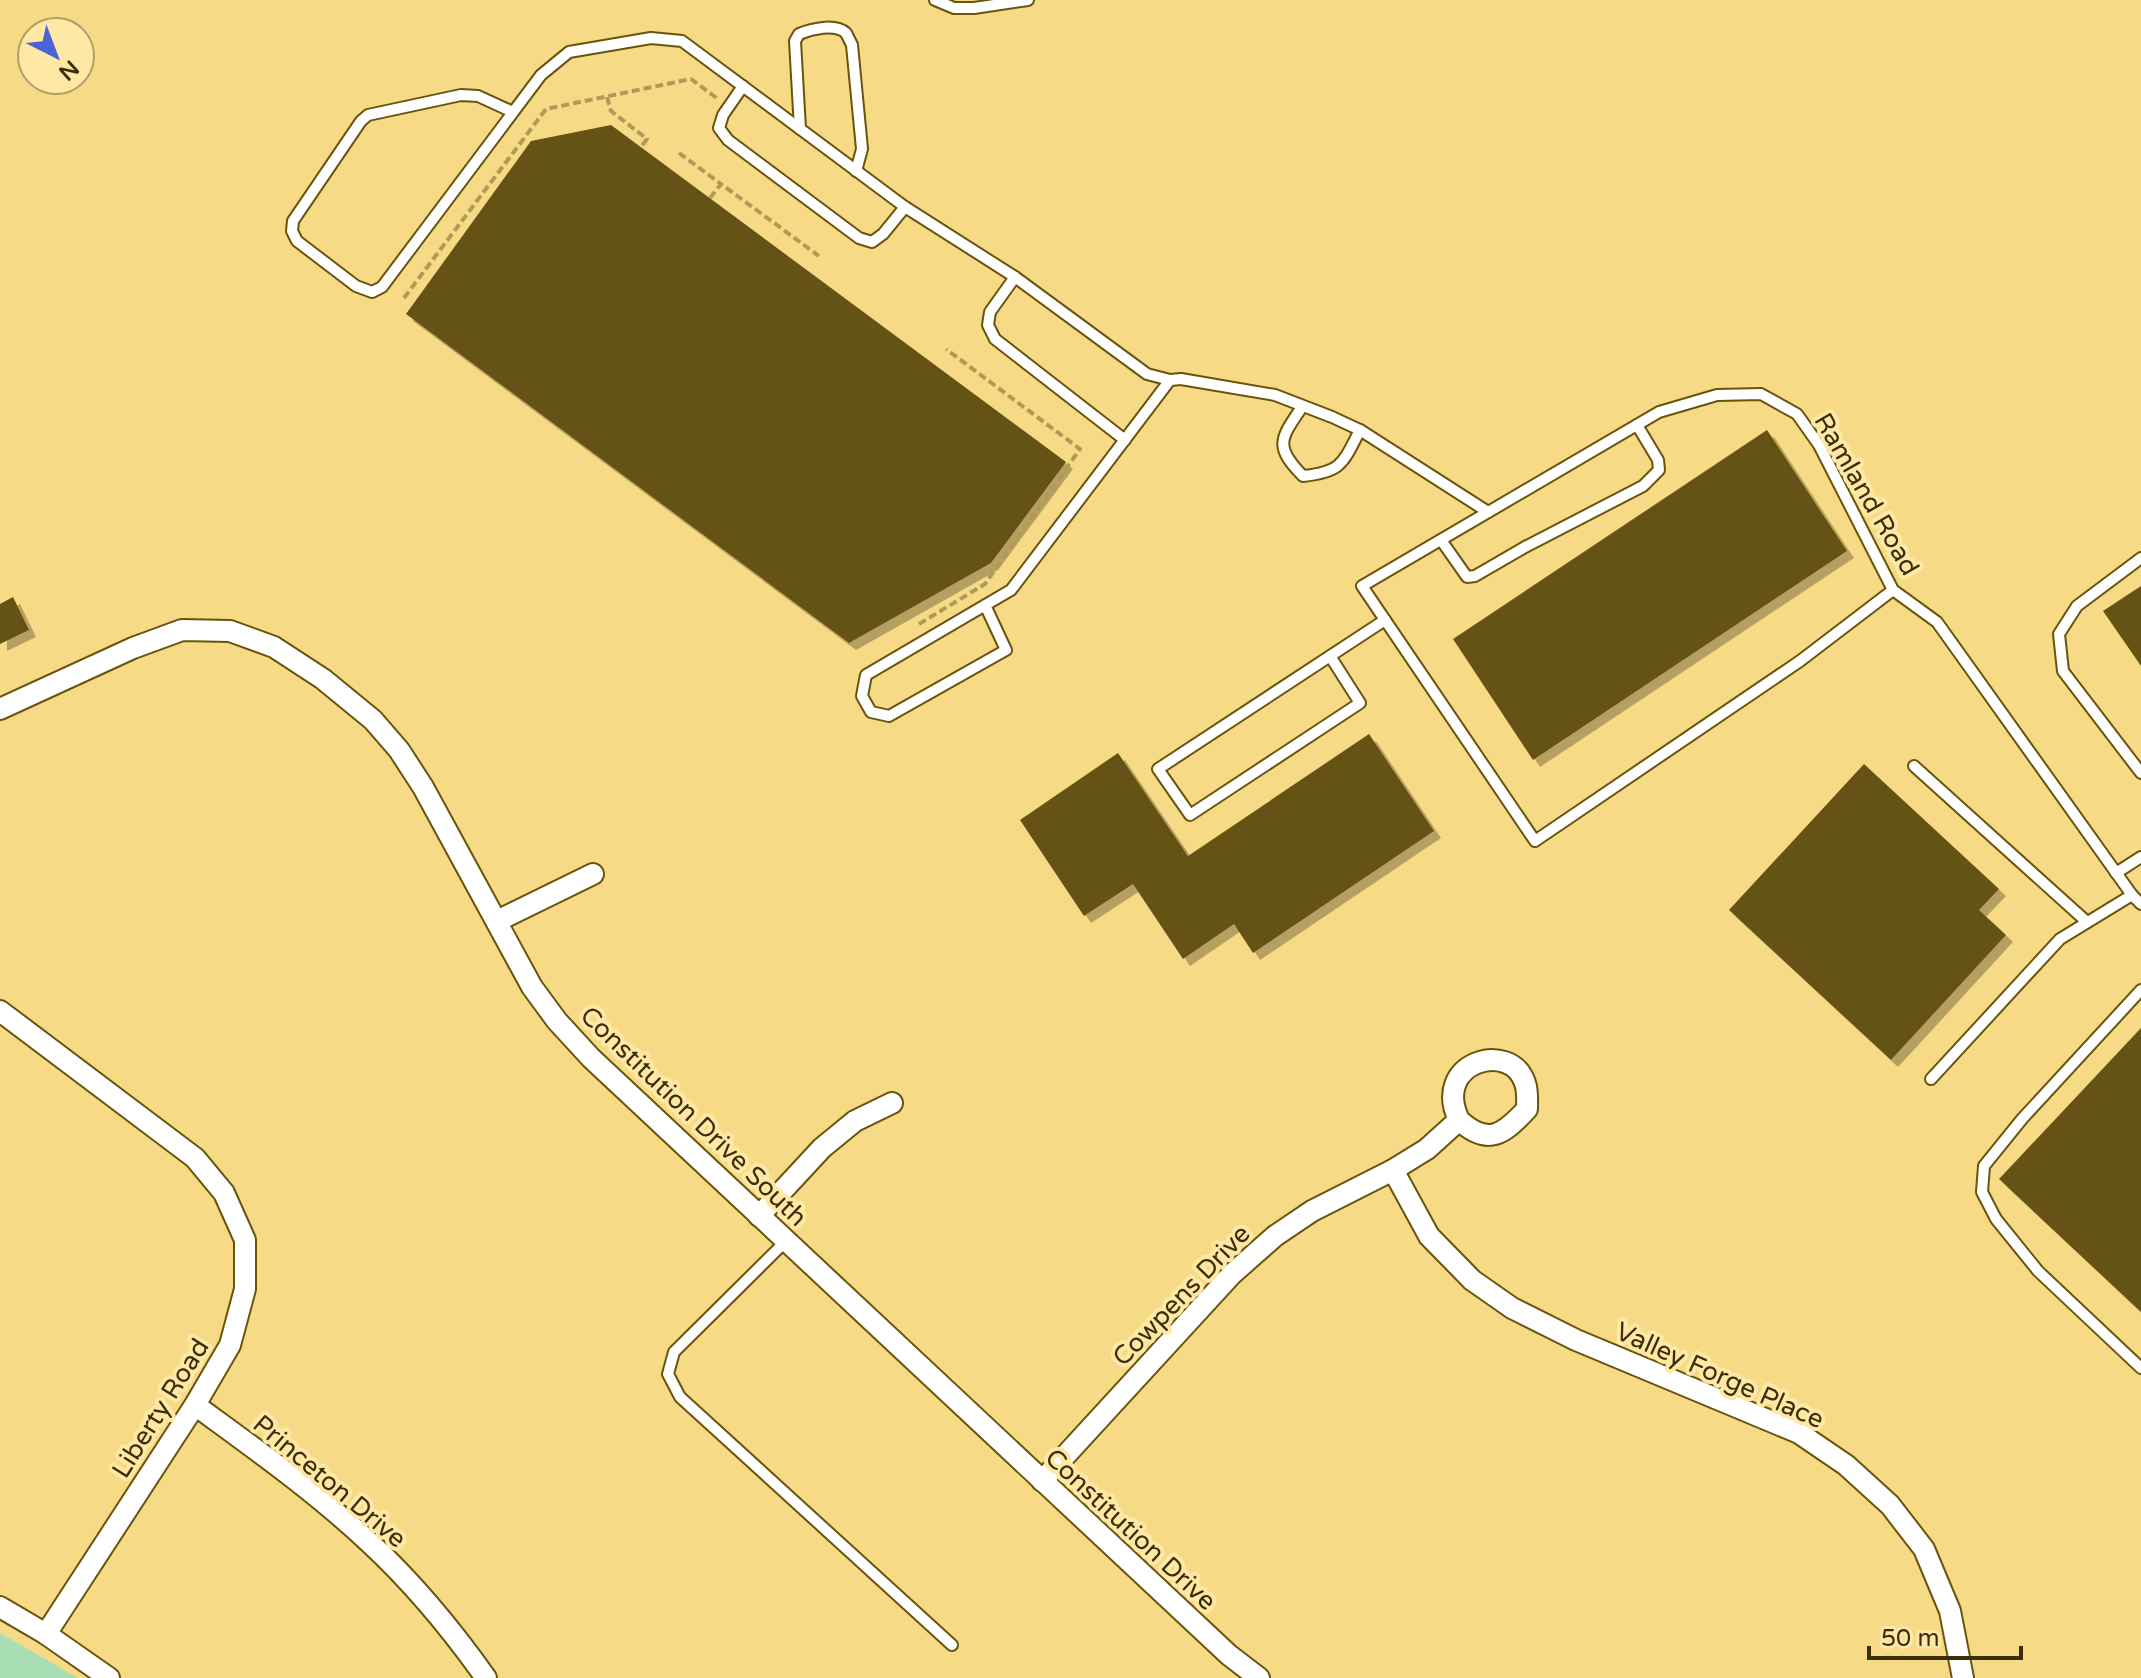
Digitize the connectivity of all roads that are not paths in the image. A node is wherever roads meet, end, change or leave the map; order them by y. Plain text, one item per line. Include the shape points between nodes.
1 (935, 0) edge
2 (1028, 0) edge
3 (743, 86) junction
4 (513, 112) junction
5 (800, 129) junction
6 (856, 171) junction
7 (905, 207) junction
8 (1015, 277) junction
9 (1170, 380) junction
10 (1302, 407) junction
11 (1637, 425) junction
12 (1360, 430) junction
13 (1125, 440) junction
14 (1488, 512) junction
15 (1441, 540) junction
16 (2141, 558) edge
17 (1893, 590) junction
18 (985, 605) junction
19 (1385, 620) junction
20 (1330, 656) junction
21 (0, 709) edge
22 (1914, 766) dead end
23 (2141, 773) edge
24 (2141, 857) edge
25 (2116, 873) junction
26 (593, 874) dead end
27 (2132, 895) junction
28 (2141, 904) edge
29 (497, 921) junction
30 (2087, 922) junction
31 (2141, 990) edge
32 (0, 1011) edge
33 (1931, 1079) dead end
34 (892, 1103) dead end
35 (1459, 1120) dead end
36 (1393, 1170) junction
37 (759, 1216) junction
38 (786, 1241) junction
39 (2141, 1368) edge
40 (195, 1405) junction
41 (971, 1415) joint
42 (1042, 1481) junction
43 (0, 1607) edge
44 (46, 1634) junction
45 (952, 1645) dead end
46 (109, 1678) edge
47 (486, 1678) edge
48 (1259, 1678) edge
49 (1963, 1678) edge

1 - 2 lane via 954,8
3 - 4 lane via 682,41 651,38 569,52 541,75
3 - 5 lane
3 - 7 lane via 719,128 728,140 859,238 872,242
4 - 4 lane via 382,287 372,292 356,286 297,241 293,221 368,115 461,95 478,96
5 - 6 lane
5 - 6 lane via 795,41 809,29 837,28 852,45 862,149
6 - 7 lane
7 - 8 lane
8 - 9 lane via 1147,374
8 - 13 lane via 990,312 988,325 995,339
9 - 10 lane via 1275,395
9 - 13 lane
10 - 12 lane
10 - 12 lane via 1283,435 1285,458 1303,476 1327,474 1344,461
11 - 14 lane, Ramland Road
11 - 15 lane via 1659,470 1643,486 1475,576 1467,577
11 - 17 lane, Ramland Road via 1659,412 1717,395 1761,394 1797,414 1819,445
12 - 14 lane
13 - 18 lane via 1011,590
14 - 15 lane, Ramland Road
15 - 19 lane, Ramland Road via 1362,586
16 - 23 lane via 2077,606 2059,634 2063,671
17 - 19 lane via 1800,661 1535,841
17 - 25 lane, Ramland Road via 1937,622
18 - 18 lane via 866,675 862,696 871,712 889,716 1006,650
19 - 20 lane
20 - 20 lane via 1158,769 1190,815 1360,703
21 - 29 street, Constitution Drive South via 182,630 230,631 274,647 373,720 399,750
22 - 30 lane
24 - 25 lane
25 - 27 lane, Ramland Road
26 - 29 street
27 - 28 lane, Ramland Road
27 - 30 lane
29 - 37 street, Constitution Drive South via 557,1021
30 - 33 lane via 2060,939
31 - 39 lane via 1984,1166 1982,1192 1996,1219 2038,1271
32 - 40 street, Liberty Road via 195,1158 224,1193 245,1240 245,1289 230,1345
34 - 37 street via 855,1121 822,1148
35 - 36 street, Cowpens Drive
36 - 42 street, Cowpens Drive via 1312,1211 1232,1274
36 - 49 street, Valley Forge Place via 1429,1236 1472,1280 1512,1308 1799,1433 1846,1465 1890,1505 1924,1549 1950,1611
37 - 38 street, Constitution Drive South
38 - 41 street, Constitution Drive South
38 - 45 lane via 674,1352 668,1374 680,1397
40 - 44 street, Liberty Road
40 - 47 street, Princeton Drive via 370,1543
41 - 42 street, Constitution Drive
42 - 48 street, Constitution Drive
43 - 44 street
44 - 46 street

